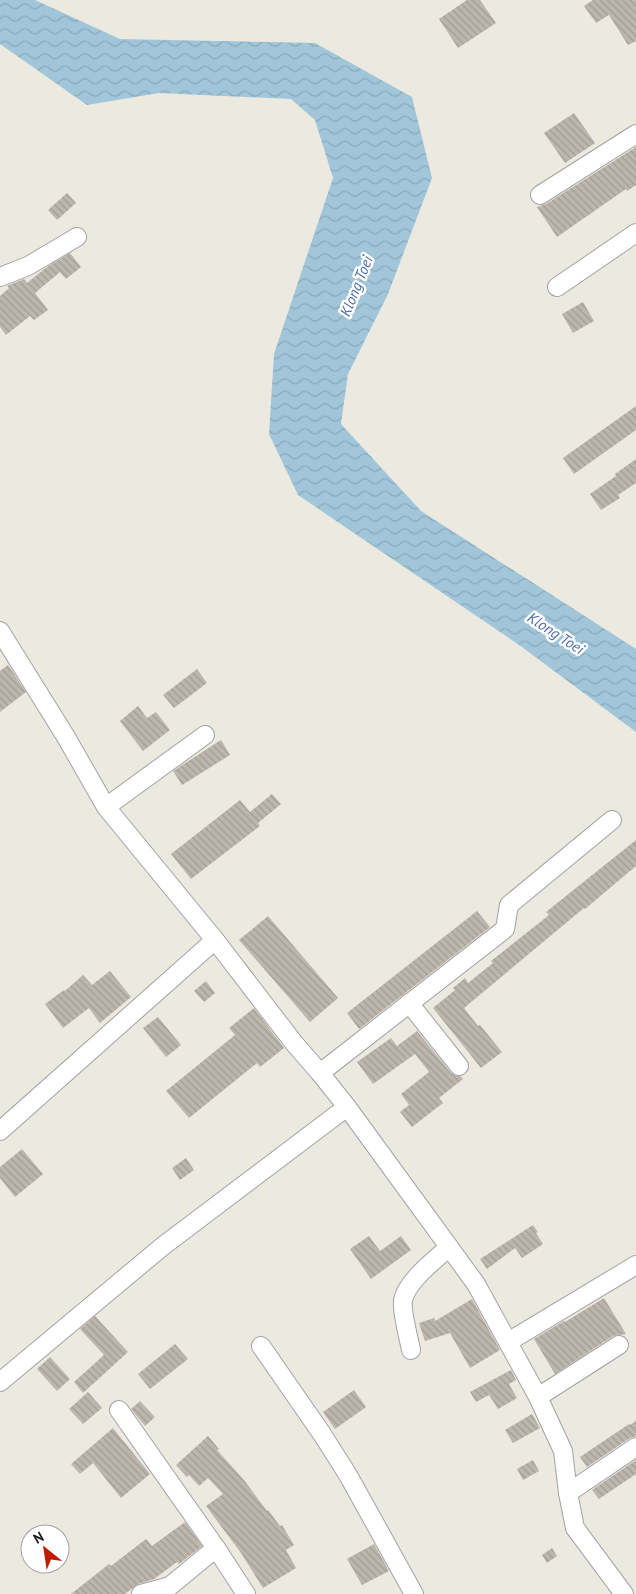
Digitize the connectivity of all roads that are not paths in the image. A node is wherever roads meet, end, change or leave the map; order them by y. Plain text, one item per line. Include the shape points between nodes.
1 (636, 134) edge
2 (540, 195) dead end
3 (636, 234) edge
4 (77, 237) dead end
5 (0, 277) edge
6 (557, 287) dead end
7 (3, 641) edge
8 (205, 735) dead end
9 (106, 807) junction
10 (612, 820) dead end
11 (216, 940) junction
12 (409, 1003) junction
13 (459, 1066) dead end
14 (320, 1073) junction
15 (347, 1107) junction
16 (0, 1131) edge
17 (449, 1247) junction
18 (636, 1265) edge
19 (508, 1342) junction
20 (619, 1345) dead end
21 (260, 1346) dead end
22 (411, 1350) dead end
23 (0, 1382) edge
24 (538, 1398) junction
25 (119, 1410) dead end
26 (636, 1447) edge
27 (568, 1493) junction
28 (216, 1548) junction
29 (141, 1594) edge
30 (246, 1594) edge
31 (414, 1594) edge
32 (624, 1594) edge

1 - 2 street
3 - 6 street
4 - 5 street via 28,266
7 - 9 street
8 - 9 street
9 - 11 street
10 - 12 street via 509,905 505,929
11 - 14 street
11 - 16 street
12 - 13 street
12 - 14 street
14 - 15 street
15 - 17 street
15 - 23 street via 163,1246
17 - 19 street via 476,1284
17 - 22 street via 409,1286 403,1300
18 - 19 street
19 - 24 street
20 - 24 street
21 - 31 street via 348,1475
24 - 27 street via 563,1451
25 - 28 street
26 - 27 street
27 - 32 street via 575,1528
28 - 29 street via 170,1586
28 - 30 street

